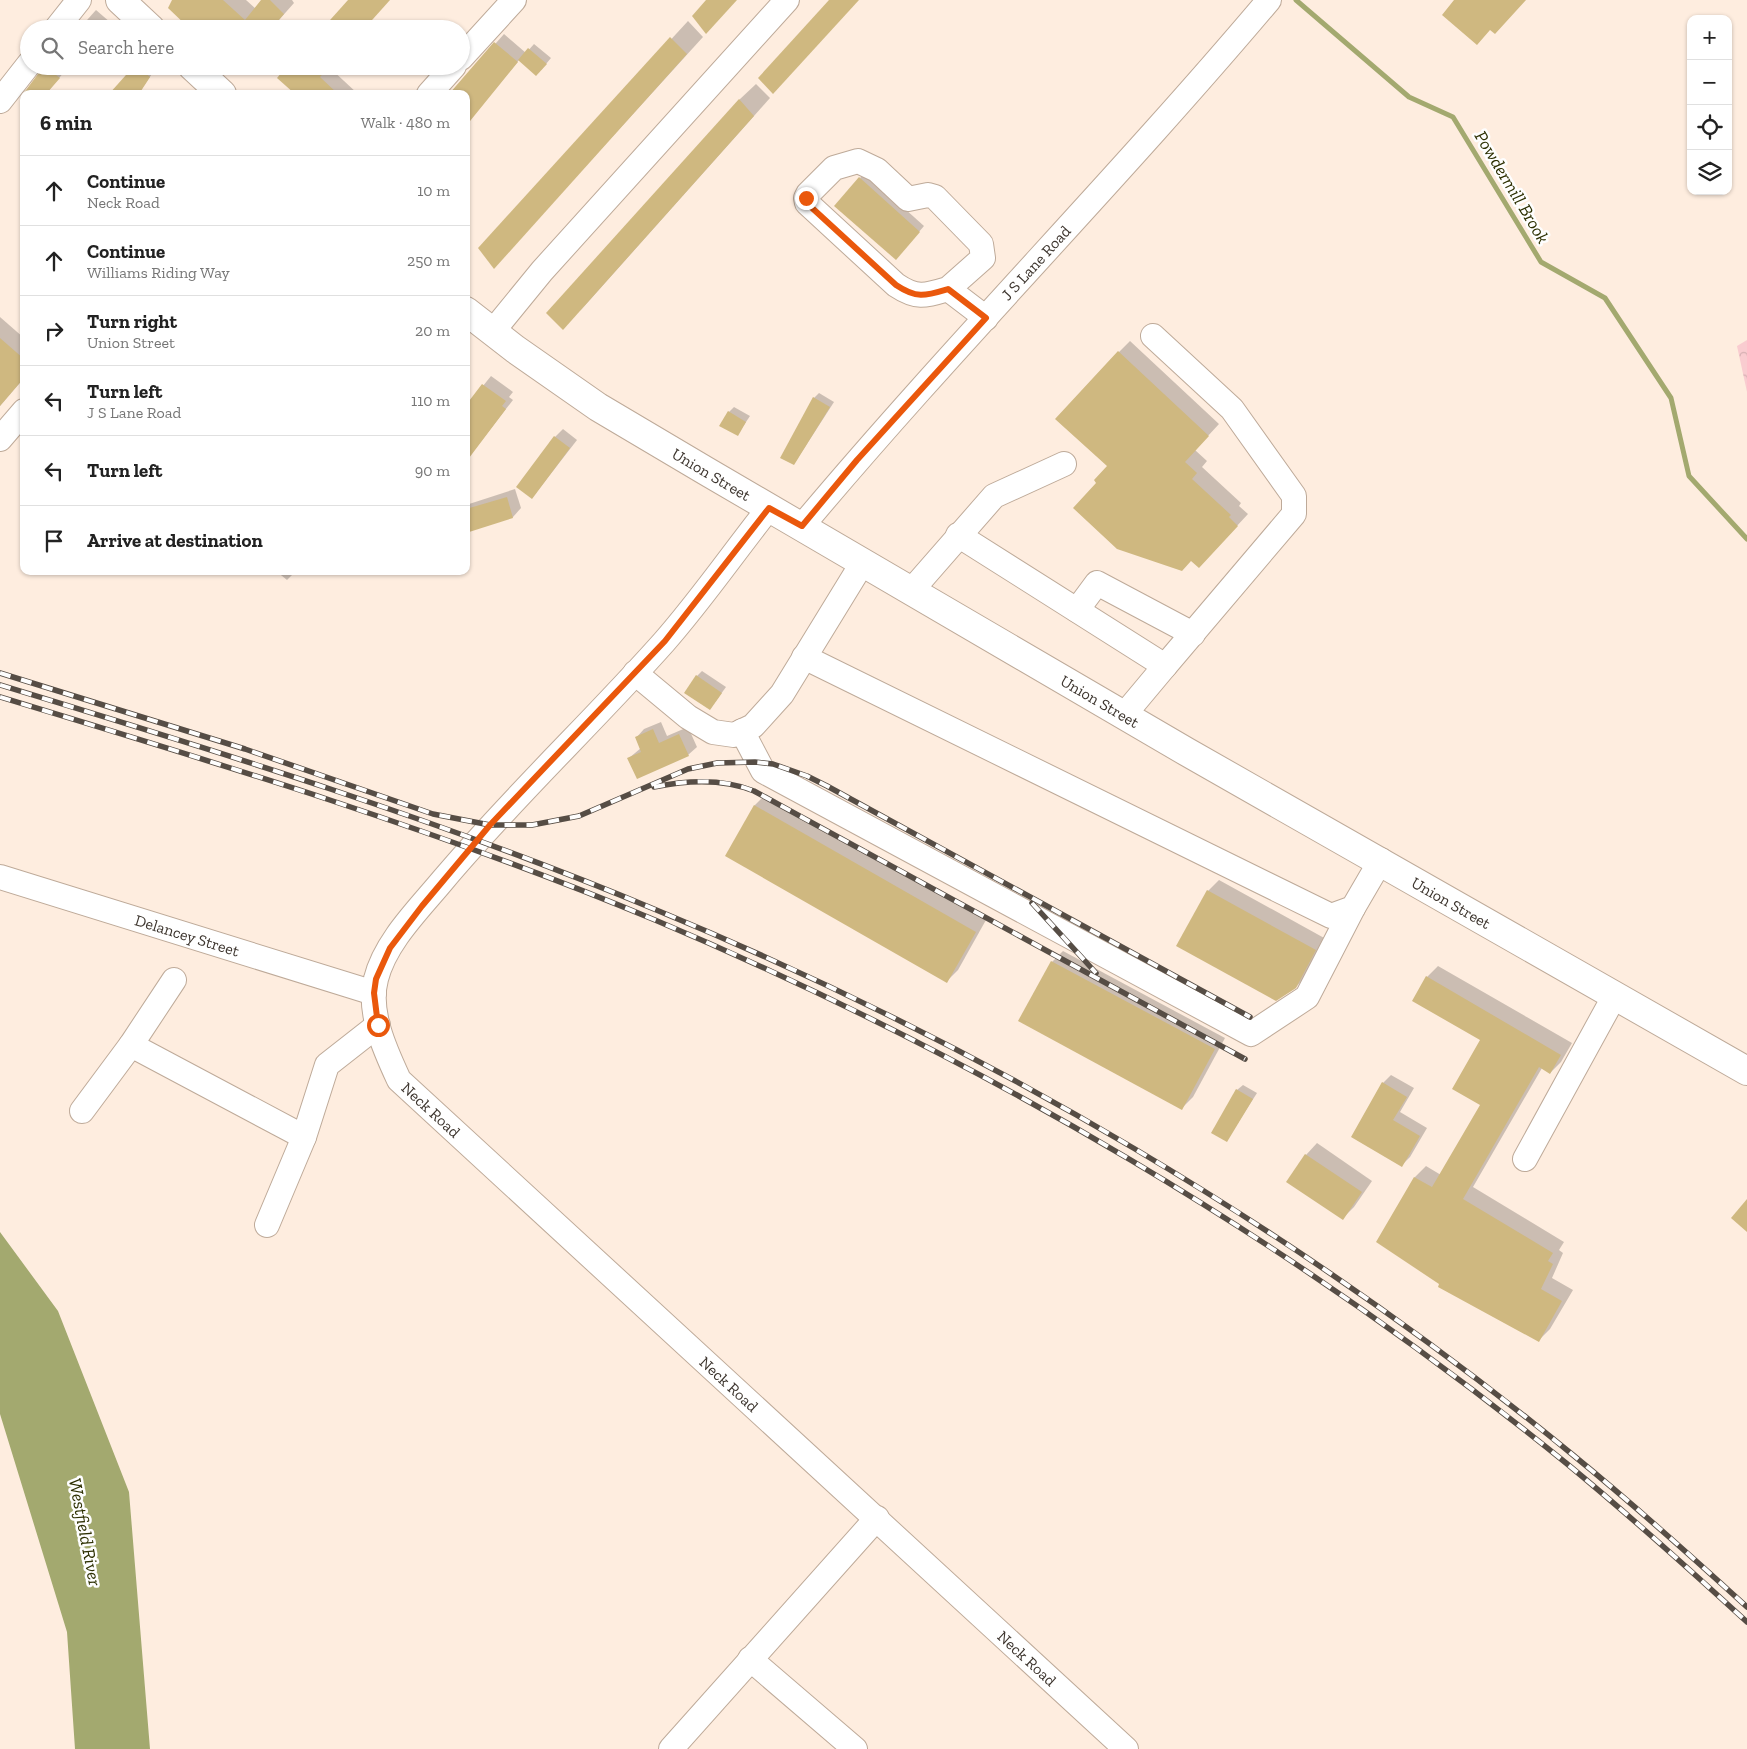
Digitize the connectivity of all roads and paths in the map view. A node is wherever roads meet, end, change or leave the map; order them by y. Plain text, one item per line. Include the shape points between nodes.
1 (79, 0) edge
2 (120, 0) edge
3 (514, 0) edge
4 (786, 0) edge
5 (1269, 0) edge
6 (63, 20) edge
7 (142, 20) edge
8 (470, 48) edge
9 (20, 75) edge
10 (202, 75) edge
11 (446, 75) edge
12 (218, 90) edge
13 (433, 90) edge
14 (0, 101) edge
15 (948, 289) junction
16 (470, 314) edge
17 (986, 318) junction
18 (493, 330) junction
19 (1153, 336) dead end
20 (20, 415) edge
21 (0, 439) edge
22 (1064, 464) dead end
23 (769, 508) junction
24 (802, 526) junction
25 (958, 535) junction
26 (863, 562) junction
27 (911, 590) junction
28 (1077, 610) junction
29 (1193, 634) junction
30 (804, 657) junction
31 (1165, 666) junction
32 (635, 673) junction
33 (1124, 715) junction
34 (742, 731) junction
35 (1381, 860) junction
36 (0, 877) edge
37 (1353, 908) junction
38 (174, 980) dead end
39 (374, 993) junction
40 (1615, 995) junction
41 (378, 1025) junction
42 (131, 1045) junction
43 (1747, 1071) edge
44 (82, 1111) dead end
45 (304, 1137) junction
46 (1525, 1159) dead end
47 (267, 1226) dead end
48 (877, 1518) junction
49 (750, 1660) junction
50 (670, 1749) edge
51 (855, 1749) edge
52 (1126, 1749) edge

1 - 6 street
2 - 7 main road
3 - 8 street
4 - 18 street via 542,271
5 - 17 street, J S Lane Road via 1194,89
9 - 14 street
10 - 12 main road
11 - 13 street
15 - 15 street via 920,296 896,285 807,203 808,194 834,168 858,161 877,170 908,198 935,197 981,244 983,251 983,258
15 - 17 street
16 - 18 main road, Union Street
17 - 24 street, J S Lane Road via 857,460
18 - 23 main road, Union Street via 598,407
19 - 29 street via 1232,409 1294,496 1294,514
20 - 21 street
22 - 25 street via 994,496
23 - 24 main road, Union Street
23 - 32 street via 665,641
24 - 26 main road, Union Street
25 - 27 street
25 - 28 street
26 - 27 main road, Union Street
26 - 30 street
27 - 33 main road, Union Street
28 - 29 street via 1097,583
28 - 31 street
29 - 31 street
30 - 34 street via 782,694 753,726
30 - 37 street via 1331,916
31 - 33 street
32 - 34 street via 688,717 713,732 734,734
32 - 39 street via 490,825 422,906 390,948 376,979
33 - 35 main road, Union Street
34 - 37 street via 763,771 1252,1034 1307,997
35 - 37 street
35 - 40 main road, Union Street
36 - 39 street, Delancey Street
38 - 42 street
39 - 41 street, Neck Road
40 - 43 main road, Union Street
40 - 46 street
41 - 45 street via 327,1065
41 - 48 street, Neck Road via 380,1040 399,1080
42 - 44 street
42 - 45 street
45 - 47 street
48 - 49 street
48 - 52 street, Neck Road
49 - 50 street
49 - 51 street

